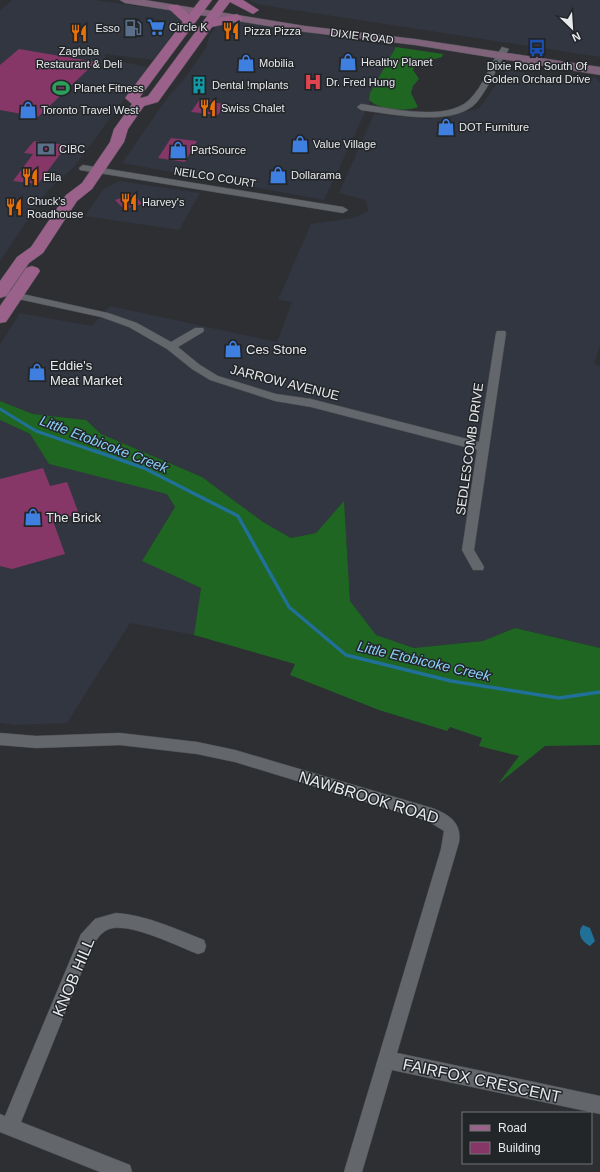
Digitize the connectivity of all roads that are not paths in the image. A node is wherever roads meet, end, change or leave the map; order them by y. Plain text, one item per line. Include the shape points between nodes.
1 (125, 0) edge
2 (188, 0) edge
3 (234, 0) edge
4 (174, 8) joint
5 (199, 9) edge
6 (253, 10) junction
7 (217, 11) edge
8 (283, 14) dead end
9 (236, 18) joint
10 (311, 18) dead end
11 (502, 52) junction
12 (600, 64) edge
13 (600, 71) edge
14 (140, 103) junction
15 (361, 107) dead end
16 (90, 169) junction
17 (343, 210) dead end
18 (6, 294) edge
19 (0, 318) edge
20 (199, 330) dead end
21 (500, 333) dead end
22 (171, 347) junction
23 (483, 447) junction
24 (478, 566) dead end
25 (0, 739) edge
26 (198, 946) dead end
27 (388, 1060) junction
28 (600, 1105) edge
29 (5, 1125) edge
30 (123, 1172) edge
31 (354, 1172) edge

1 - 4 main road
2 - 5 main road
3 - 6 main road
4 - 5 main road via 184,15
5 - 7 main road
5 - 14 main road via 132,98
6 - 7 main road
6 - 8 main road
7 - 9 main road
7 - 14 main road via 153,100
9 - 11 main road, DIXIE ROAD via 373,38
10 - 11 main road, DIXIE ROAD
11 - 12 main road, DIXIE ROAD
11 - 13 main road, DIXIE ROAD
11 - 15 street via 472,102 463,108 428,114
14 - 16 main road via 121,128 118,142
16 - 17 street, NEILCO COURT
16 - 18 main road via 87,186 72,198 37,250 37,262
18 - 19 main road
18 - 22 street, JARROW AVENUE via 114,318
20 - 22 street
21 - 23 street, SEDLESCOMB DRIVE
22 - 23 street, JARROW AVENUE via 214,378 275,397 311,403
23 - 24 street, SEDLESCOMB DRIVE via 468,550
25 - 27 street, NAWBROOK ROAD via 36,742 120,739 197,748 235,756 446,821 452,828 453,836
26 - 29 street, KNOB HILL via 122,920 104,922 94,929 87,939
27 - 28 street, FAIRFOX CRESCENT
27 - 31 street, NAWBROOK ROAD
29 - 30 street

